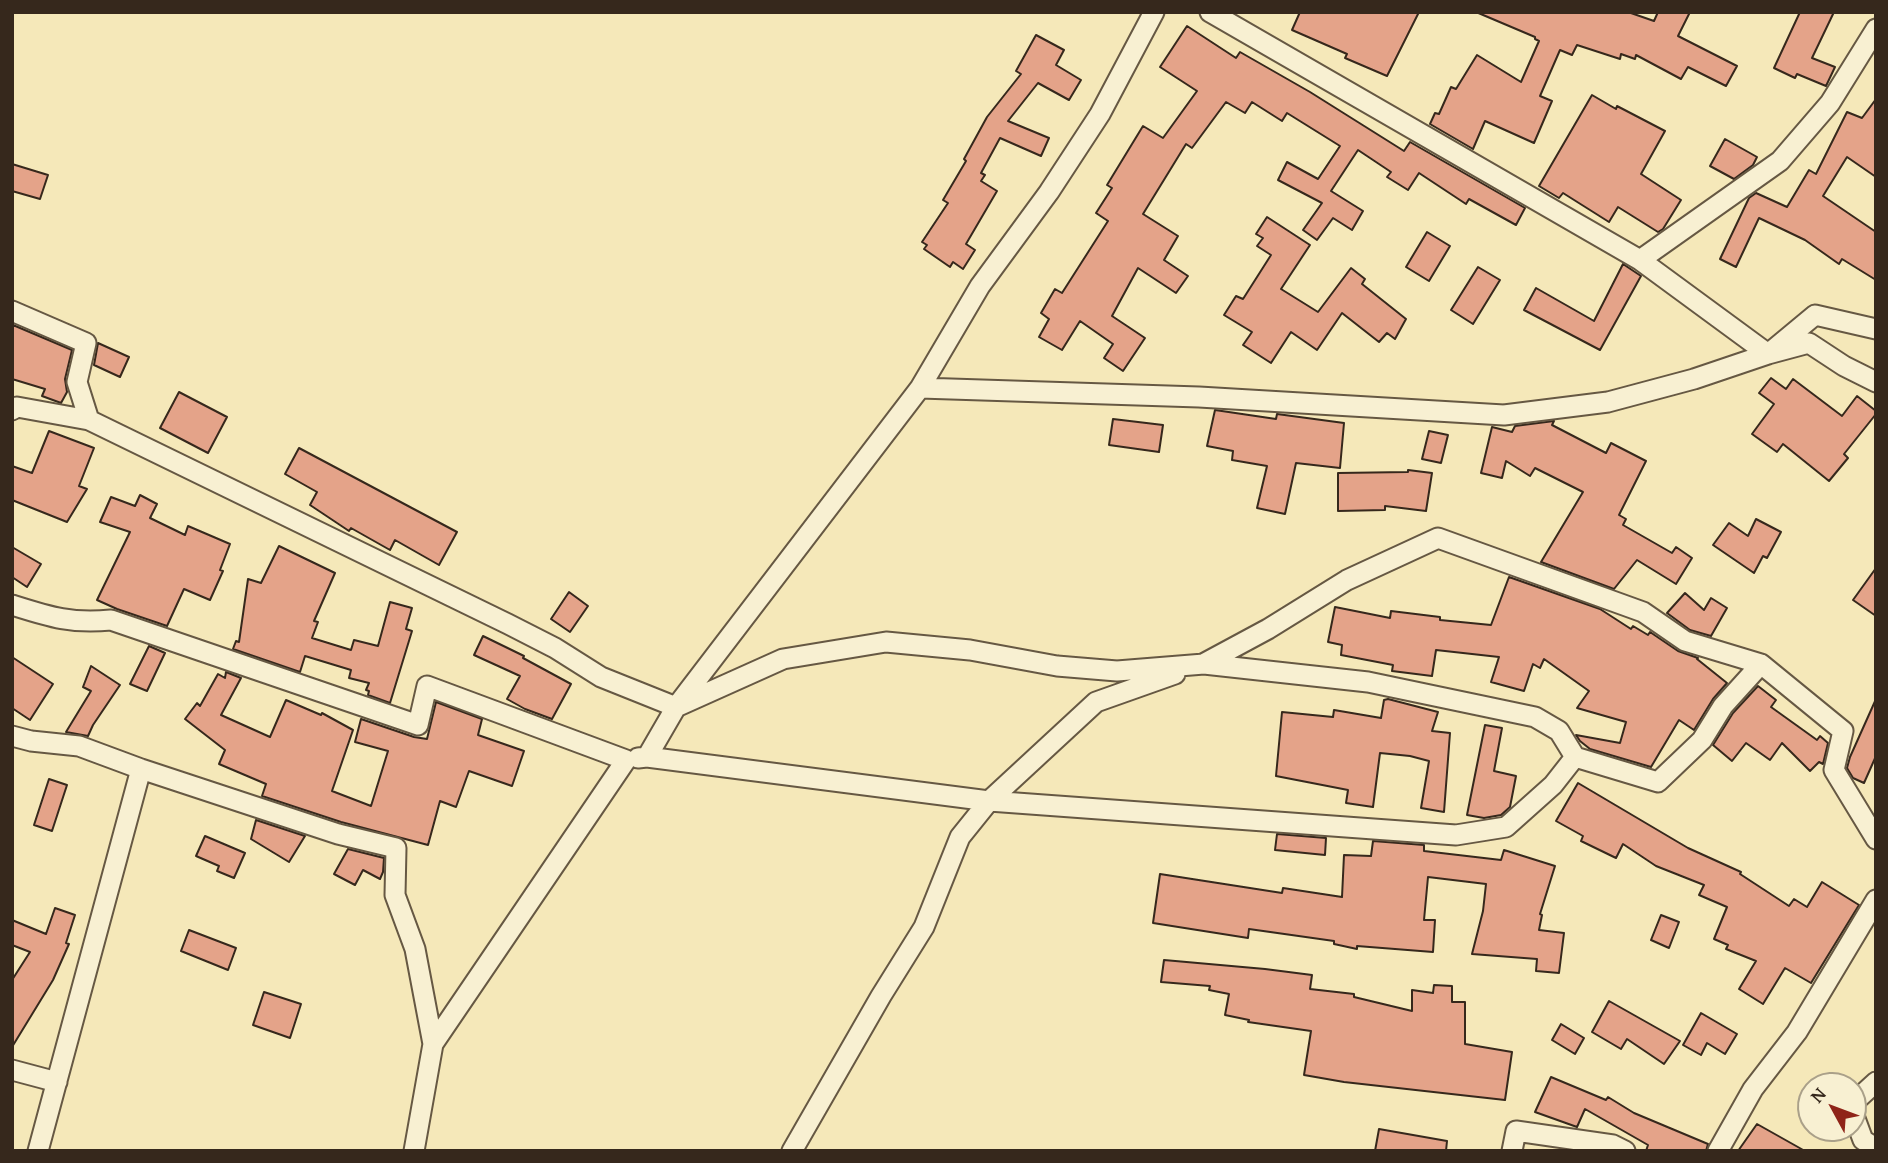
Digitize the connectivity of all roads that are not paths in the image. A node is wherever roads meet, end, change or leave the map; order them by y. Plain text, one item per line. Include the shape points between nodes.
1 (1154, 12) edge
2 (1210, 12) edge
3 (1876, 29) edge
4 (1640, 260) junction
5 (12, 311) edge
6 (1876, 329) edge
7 (1768, 354) junction
8 (1876, 382) edge
9 (920, 388) junction
10 (12, 410) edge
11 (89, 420) junction
12 (12, 605) edge
13 (1204, 664) junction
14 (1761, 664) junction
15 (676, 706) junction
16 (12, 736) edge
17 (647, 757) junction
18 (1575, 757) junction
19 (626, 760) junction
20 (141, 769) junction
21 (989, 801) junction
22 (1876, 839) edge
23 (1875, 904) edge
24 (433, 1044) junction
25 (12, 1070) edge
26 (57, 1082) junction
27 (38, 1151) edge
28 (414, 1151) edge
29 (792, 1151) edge
30 (1512, 1151) edge
31 (1625, 1151) edge
32 (1718, 1151) edge

1 - 9 street via 1100,114 980,286
2 - 4 street
3 - 4 street via 1830,103 1780,161
4 - 7 street
5 - 11 street via 86,343 77,382
6 - 7 street via 1815,316
7 - 8 street via 1808,343
7 - 9 street via 1608,402 1504,415 1199,397
9 - 15 street
10 - 11 street via 17,407
11 - 15 street via 508,624 601,677
12 - 19 street via 82,623 111,620 418,724 427,686
13 - 14 street via 1347,580 1438,538 1643,612 1685,641
13 - 15 street via 1117,671 886,642 783,659
13 - 18 street via 1368,682 1535,717 1559,731
13 - 21 street via 1096,702
14 - 18 street via 1723,706 1702,740 1658,782
14 - 22 street via 1843,730 1834,770
15 - 17 street
16 - 20 street via 79,746
17 - 19 street
17 - 21 street
18 - 21 street via 1553,785 1506,827 1456,835
19 - 24 street
20 - 24 street via 338,834 396,848 395,895 415,949
20 - 26 street
21 - 29 street via 960,837 925,928
23 - 32 street via 1797,1032 1753,1089
24 - 28 street
25 - 26 street
26 - 27 street
30 - 31 street via 1516,1131 1613,1144

